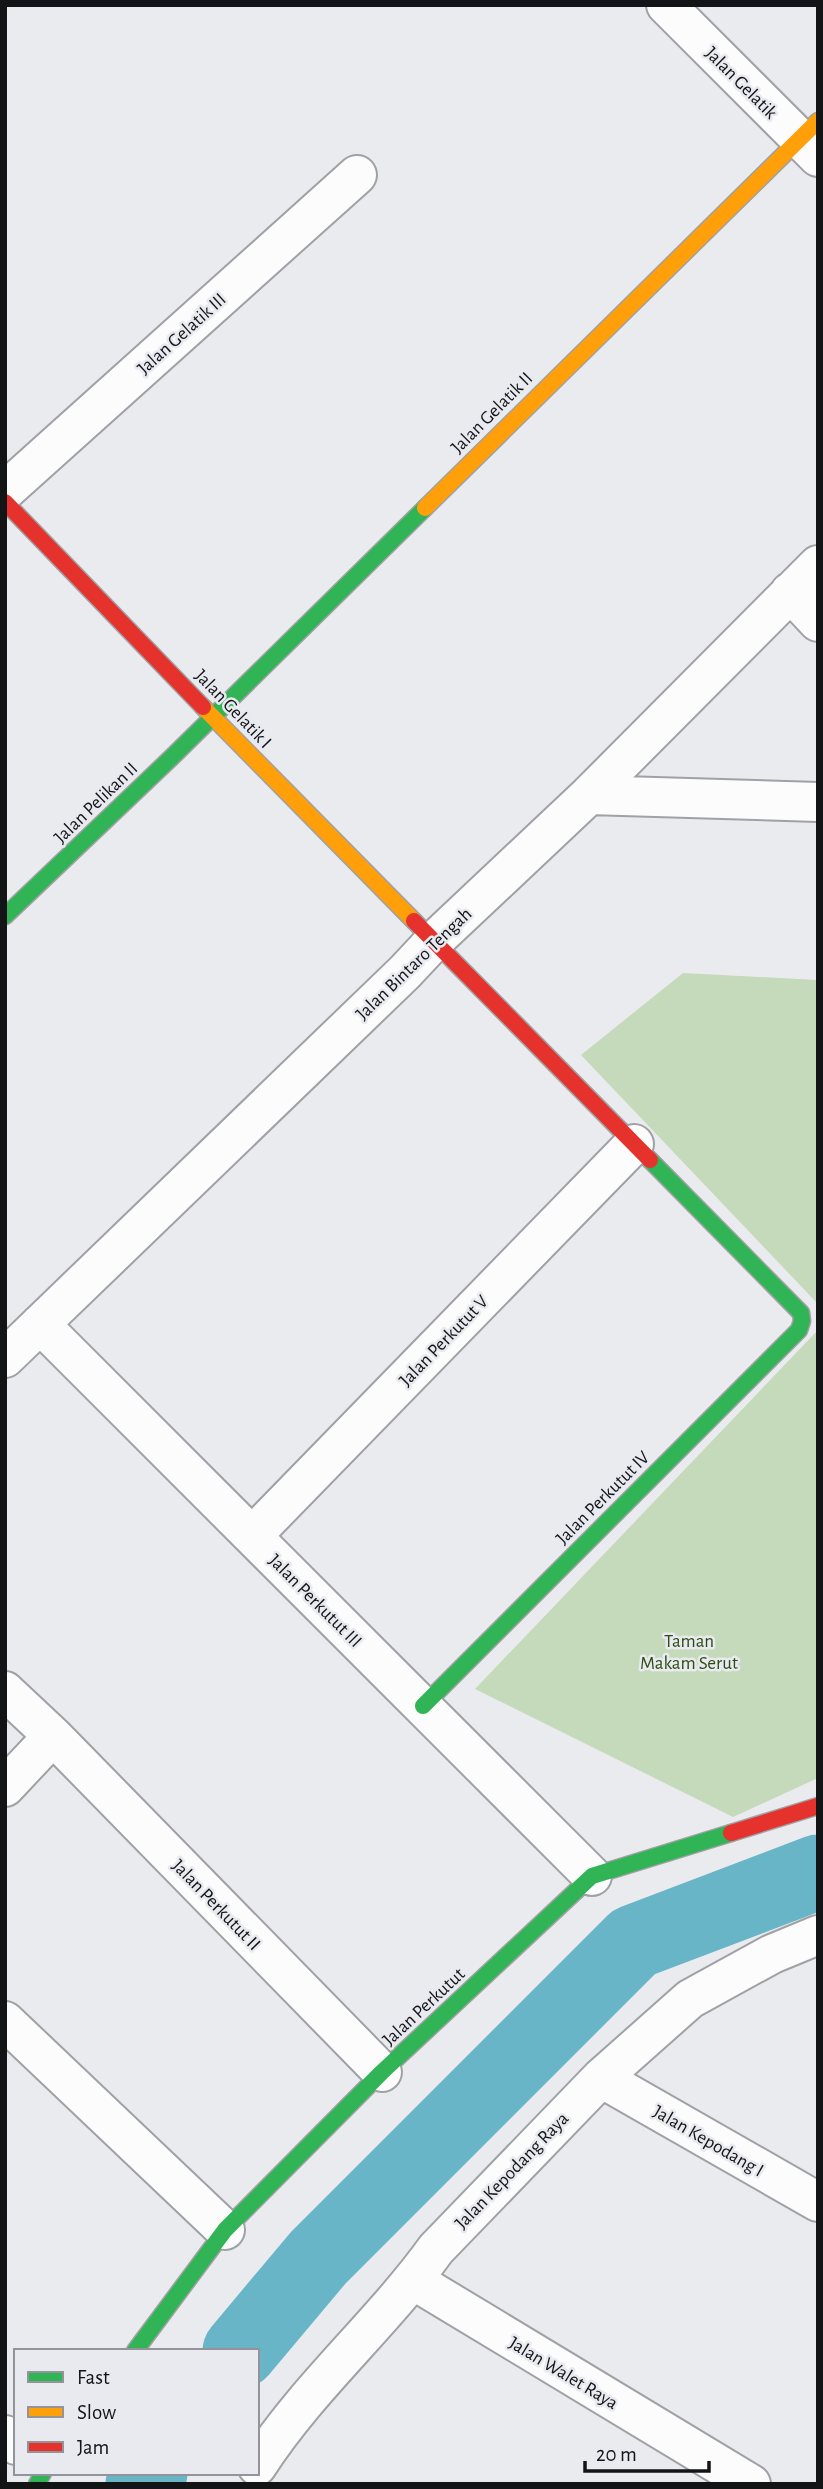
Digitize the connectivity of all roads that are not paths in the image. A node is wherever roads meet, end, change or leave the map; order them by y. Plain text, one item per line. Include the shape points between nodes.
1 (666, 5) edge
2 (812, 139) edge
3 (357, 175) dead end
4 (5, 491) edge
5 (5, 502) edge
6 (818, 565) edge
7 (790, 592) junction
8 (818, 622) edge
9 (212, 716) junction
10 (589, 795) junction
11 (818, 802) edge
12 (5, 916) edge
13 (434, 941) junction
14 (634, 1144) junction
15 (801, 1313) joint
16 (40, 1324) junction
17 (5, 1358) edge
18 (253, 1536) junction
19 (5, 1691) edge
20 (423, 1706) junction
21 (53, 1736) junction
22 (5, 1787) edge
23 (818, 1806) edge
24 (592, 1875) junction
25 (818, 1935) edge
26 (5, 2021) edge
27 (382, 2072) junction
28 (600, 2078) junction
29 (818, 2202) edge
30 (225, 2230) junction
31 (413, 2280) junction
32 (136, 2349) edge
33 (259, 2463) edge
34 (751, 2484) edge

1 - 2 street, Jalan Gelatik
2 - 9 street, Jalan Gelatik II
3 - 4 street, Jalan Gelatik III
5 - 9 street, Jalan Gelatik I
6 - 7 street, Jalan Bintaro Tengah
7 - 8 street
7 - 10 street, Jalan Bintaro Tengah
9 - 12 street, Jalan Pelikan II
9 - 13 street, Jalan Gelatik I
10 - 11 street
10 - 13 street, Jalan Bintaro Tengah
13 - 14 street, Jalan Gelatik I
13 - 16 street, Jalan Bintaro Tengah
14 - 15 street, Jalan Gelatik I
14 - 18 street, Jalan Perkutut V
15 - 20 street, Jalan Perkutut IV via 799,1329
16 - 17 street, Jalan Bintaro Tengah
16 - 18 street, Jalan Perkutut III
18 - 20 street, Jalan Perkutut III
19 - 21 street, Jalan Perkutut II
20 - 24 street, Jalan Perkutut III
21 - 22 street
21 - 27 street, Jalan Perkutut II
23 - 24 street, Jalan Perkutut
24 - 27 street, Jalan Perkutut
25 - 28 street, Jalan Kepodang Raya via 772,1954 690,1999
26 - 30 street
27 - 30 street, Jalan Perkutut
28 - 29 street, Jalan Kepodang I
28 - 31 street, Jalan Kepodang Raya via 436,2249
30 - 32 street, Jalan Perkutut
31 - 33 street, Jalan Kepodang Raya via 336,2365
31 - 34 street, Jalan Walet Raya

